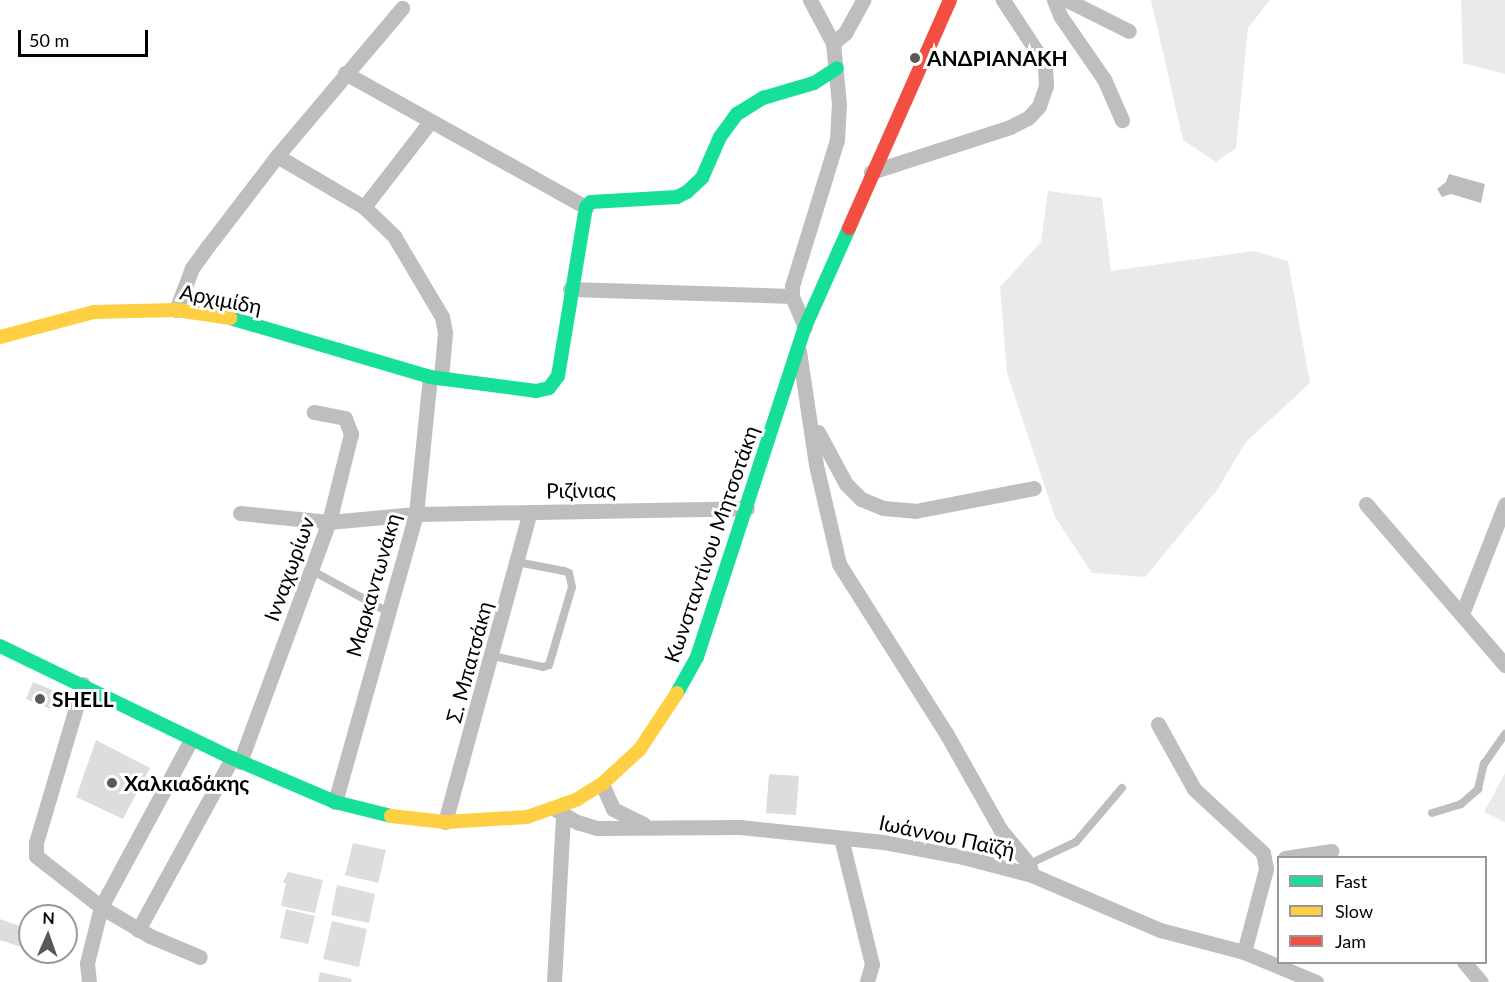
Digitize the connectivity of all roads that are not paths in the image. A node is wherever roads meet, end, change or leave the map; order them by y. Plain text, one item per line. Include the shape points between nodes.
1 (810, 0) edge
2 (863, 0) edge
3 (950, 0) edge
4 (1003, 0) edge
5 (1054, 0) edge
6 (1067, 0) edge
7 (402, 8) dead end
8 (1129, 31) dead end
9 (833, 44) junction
10 (837, 68) junction
11 (345, 73) junction
12 (1122, 120) dead end
13 (430, 122) junction
14 (277, 156) junction
15 (871, 172) junction
16 (364, 207) junction
17 (586, 207) junction
18 (570, 289) junction
19 (792, 296) junction
20 (176, 310) junction
21 (805, 327) junction
22 (0, 337) edge
23 (798, 348) junction
24 (436, 377) junction
25 (808, 404) junction
26 (314, 412) dead end
27 (1034, 488) dead end
28 (1366, 504) dead end
29 (1505, 504) edge
30 (747, 508) junction
31 (530, 512) junction
32 (240, 513) dead end
33 (416, 514) junction
34 (329, 522) junction
35 (517, 562) junction
36 (311, 570) junction
37 (386, 611) junction
38 (1462, 614) junction
39 (0, 646) edge
40 (493, 656) junction
41 (1505, 665) edge
42 (83, 684) junction
43 (1158, 724) dead end
44 (1505, 734) edge
45 (191, 740) junction
46 (236, 760) junction
47 (602, 784) junction
48 (1122, 788) dead end
49 (335, 802) junction
50 (614, 809) junction
51 (559, 812) junction
52 (1432, 813) dead end
53 (445, 822) junction
54 (649, 826) junction
55 (605, 829) junction
56 (842, 838) junction
57 (1331, 851) dead end
58 (1298, 856) edge
59 (1272, 860) edge
60 (1031, 870) junction
61 (101, 907) junction
62 (138, 930) junction
63 (1244, 952) junction
64 (200, 957) dead end
65 (1465, 964) edge
66 (89, 982) edge
67 (554, 982) edge
68 (867, 982) edge
69 (1316, 982) edge
70 (1481, 982) edge

1 - 9 street
2 - 9 street via 845,33
3 - 15 main road, Κωνσταντίνου Μητσοτάκη
4 - 15 street via 1044,64 1046,86 1039,106 1028,118 1010,127
5 - 12 street via 1061,17 1104,79
6 - 8 street
7 - 11 street
9 - 10 street
10 - 17 main road via 814,83 763,98 737,114 720,137 702,178 687,192 652,199 597,199
10 - 19 street via 837,140 795,269
11 - 13 street
11 - 14 street
13 - 16 street
13 - 17 street
14 - 16 street, Μαρκαντωνάκη
14 - 20 street via 192,268
15 - 21 main road, Κωνσταντίνου Μητσοτάκη
16 - 24 street, Μαρκαντωνάκη via 394,236 442,317 445,333
17 - 18 main road
18 - 19 street
18 - 24 main road, Αρχιμίδη via 558,376 549,388 536,391
19 - 21 street
20 - 22 main road, Αρχιμίδη via 94,312
20 - 24 main road, Αρχιμίδη via 236,320
21 - 23 main road, Κωνσταντίνου Μητσοτάκη
23 - 25 street
23 - 30 main road, Κωνσταντίνου Μητσοτάκη
24 - 33 street, Μαρκαντωνάκη
25 - 27 street via 824,449 846,484 861,499 882,508 915,511
25 - 60 street via 819,485 839,564 946,733 1000,829
26 - 34 street, Ινναχωρίων via 350,422 351,435
28 - 38 street
29 - 38 street
30 - 31 street, Ριζίνιας
30 - 47 main road, Κωνσταντίνου Μητσοτάκη via 698,657 681,691 640,749
31 - 33 street, Ριζίνιας
31 - 35 street, Σ. Μπατσάκη
32 - 34 street, Ριζίνιας
33 - 34 street, Ριζίνιας
33 - 37 street, Μαρκαντωνάκη
34 - 36 street, Ινναχωρίων
35 - 40 street, Σ. Μπατσάκη
35 - 40 lane via 569,573 572,587 549,665
36 - 37 lane
36 - 46 street, Ινναχωρίων
37 - 49 street, Μαρκαντωνάκη
38 - 41 street
39 - 42 main road, Κωνσταντίνου Μητσοτάκη
40 - 53 street, Σ. Μπατσάκη
42 - 45 main road, Κωνσταντίνου Μητσοτάκη
42 - 61 street via 35,850 36,856
43 - 59 street via 1194,789
44 - 52 lane via 1485,764 1478,789 1461,804
45 - 46 main road, Κωνσταντίνου Μητσοτάκη
45 - 61 street
46 - 49 main road, Κωνσταντίνου Μητσοτάκη
46 - 62 street, Ινναχωρίων
47 - 50 street
47 - 51 main road, Κωνσταντίνου Μητσοτάκη
48 - 60 lane via 1076,842
49 - 53 main road, Κωνσταντίνου Μητσοτάκη via 398,818
50 - 54 street
50 - 55 street
51 - 53 main road, Κωνσταντίνου Μητσοτάκη via 505,820
51 - 55 street, Ιωάννου Παϊζή via 588,827
51 - 67 street
54 - 55 street, Ιωάννου Παϊζή
54 - 56 street, Ιωάννου Παϊζή via 740,827
56 - 60 street, Ιωάννου Παϊζή
56 - 68 street via 872,964
57 - 58 street
59 - 63 street
60 - 63 street, Ιωάννου Παϊζή via 1160,930
61 - 62 street
61 - 66 street via 87,963
62 - 64 street
63 - 69 street, Ιωάννου Παϊζή
65 - 70 street

